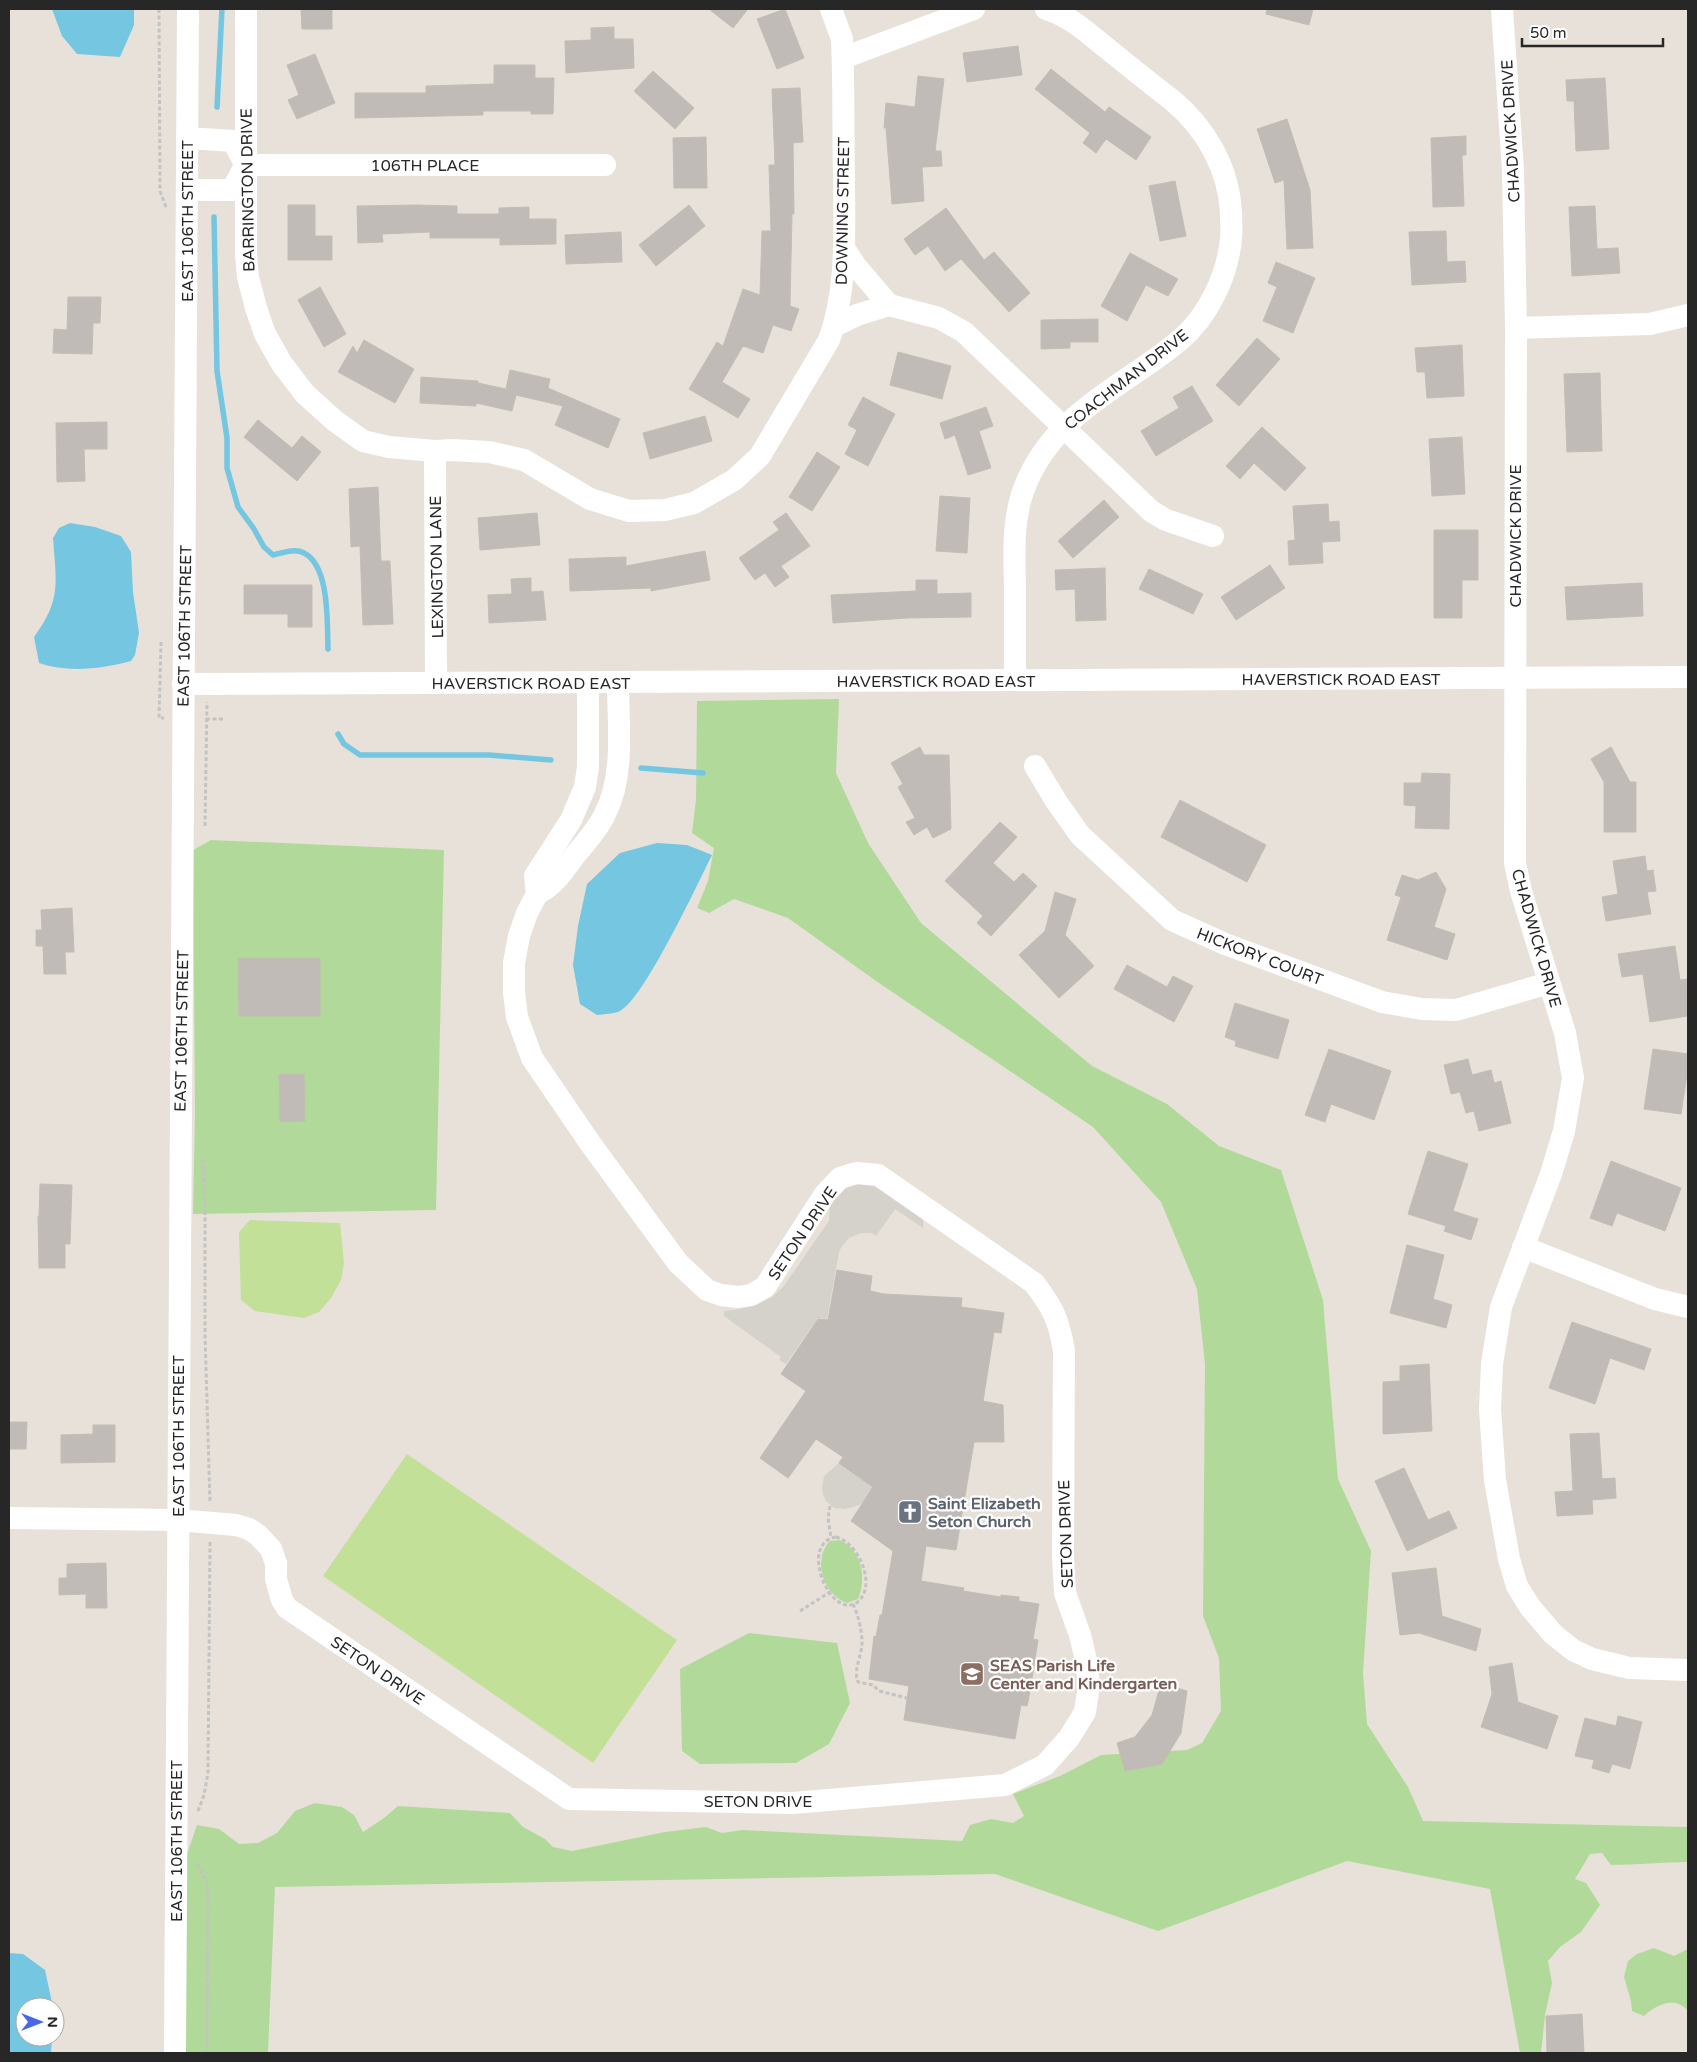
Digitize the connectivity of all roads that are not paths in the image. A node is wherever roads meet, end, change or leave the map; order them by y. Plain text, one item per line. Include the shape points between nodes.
1 (188, 9) edge
2 (246, 9) edge
3 (831, 9) edge
4 (974, 9) edge
5 (1046, 9) edge
6 (1502, 9) edge
7 (843, 58) junction
8 (187, 138) junction
9 (245, 165) junction
10 (604, 165) dead end
11 (187, 190) junction
12 (844, 248) junction
13 (889, 305) junction
14 (1688, 315) edge
15 (834, 326) junction
16 (1516, 328) junction
17 (1063, 427) junction
18 (435, 451) junction
19 (760, 456) joint
20 (1212, 536) dead end
21 (1688, 678) edge
22 (1515, 679) junction
23 (1015, 680) junction
24 (436, 683) junction
25 (588, 683) junction
26 (618, 683) junction
27 (183, 684) junction
28 (1035, 766) dead end
29 (537, 894) junction
30 (1549, 982) junction
31 (1523, 1247) junction
32 (1688, 1307) edge
33 (9, 1518) edge
34 (177, 1520) junction
35 (1688, 1670) edge
36 (175, 2053) edge

1 - 8 street, EAST 106TH STREET
2 - 9 street, BARRINGTON DRIVE
3 - 7 street, DOWNING STREET via 842,39
4 - 7 street
5 - 17 street, COACHMAN DRIVE via 1080,27 1197,124 1216,154 1230,193 1231,238 1223,278 1203,314 1180,340 1085,407
6 - 16 street, CHADWICK DRIVE via 1513,170
7 - 12 street, DOWNING STREET
8 - 9 street via 233,141
8 - 11 street, EAST 106TH STREET
9 - 10 street, 106TH PLACE
9 - 11 street via 232,190
9 - 18 street, BARRINGTON DRIVE via 248,277 266,334 282,364 305,394 363,441
11 - 27 street, EAST 106TH STREET
12 - 13 street
12 - 15 street, DOWNING STREET
13 - 15 street
13 - 17 street via 927,314 964,332
14 - 16 street via 1650,324
15 - 19 street, DOWNING STREET via 817,362
16 - 22 street, CHADWICK DRIVE
17 - 20 street via 1151,511 1166,520
17 - 23 street, COACHMAN DRIVE via 1034,468 1019,501 1014,530
18 - 19 street, BARRINGTON DRIVE via 489,452 524,460 590,499 629,511 665,510 694,503 734,480
18 - 24 street, LEXINGTON LANE
21 - 22 street, HAVERSTICK ROAD EAST
22 - 23 street, HAVERSTICK ROAD EAST
22 - 30 street, CHADWICK DRIVE via 1515,863
23 - 26 street, HAVERSTICK ROAD EAST
24 - 25 street, HAVERSTICK ROAD EAST
24 - 27 street, HAVERSTICK ROAD EAST
25 - 26 street, HAVERSTICK ROAD EAST
25 - 29 street, SETON DRIVE via 585,787 571,820 535,876
26 - 29 street, SETON DRIVE via 616,782 610,802 598,826 551,887
27 - 34 street, EAST 106TH STREET
28 - 30 street, HICKORY COURT via 1080,835 1172,920 1225,944 1382,1002 1422,1009 1456,1010
29 - 34 street, SETON DRIVE via 527,912 514,963 517,1017 524,1040 532,1058 599,1157 694,1280 721,1295 751,1295 765,1287 825,1194 840,1178 856,1173 878,1175 1034,1284 1051,1306 1060,1328 1064,1351 1065,1593 1086,1660 1089,1685 1085,1712 1069,1738 1045,1765 1005,1785 793,1803 569,1799 288,1608 282,1600 271,1549 249,1529
30 - 31 street, CHADWICK DRIVE via 1565,1033 1573,1078 1564,1131
31 - 32 street via 1655,1299
31 - 35 street, CHADWICK DRIVE via 1501,1307 1492,1364 1490,1409 1495,1480 1517,1586 1553,1634 1573,1650 1592,1659 1629,1668
33 - 34 street, SETON DRIVE
34 - 36 street, EAST 106TH STREET

